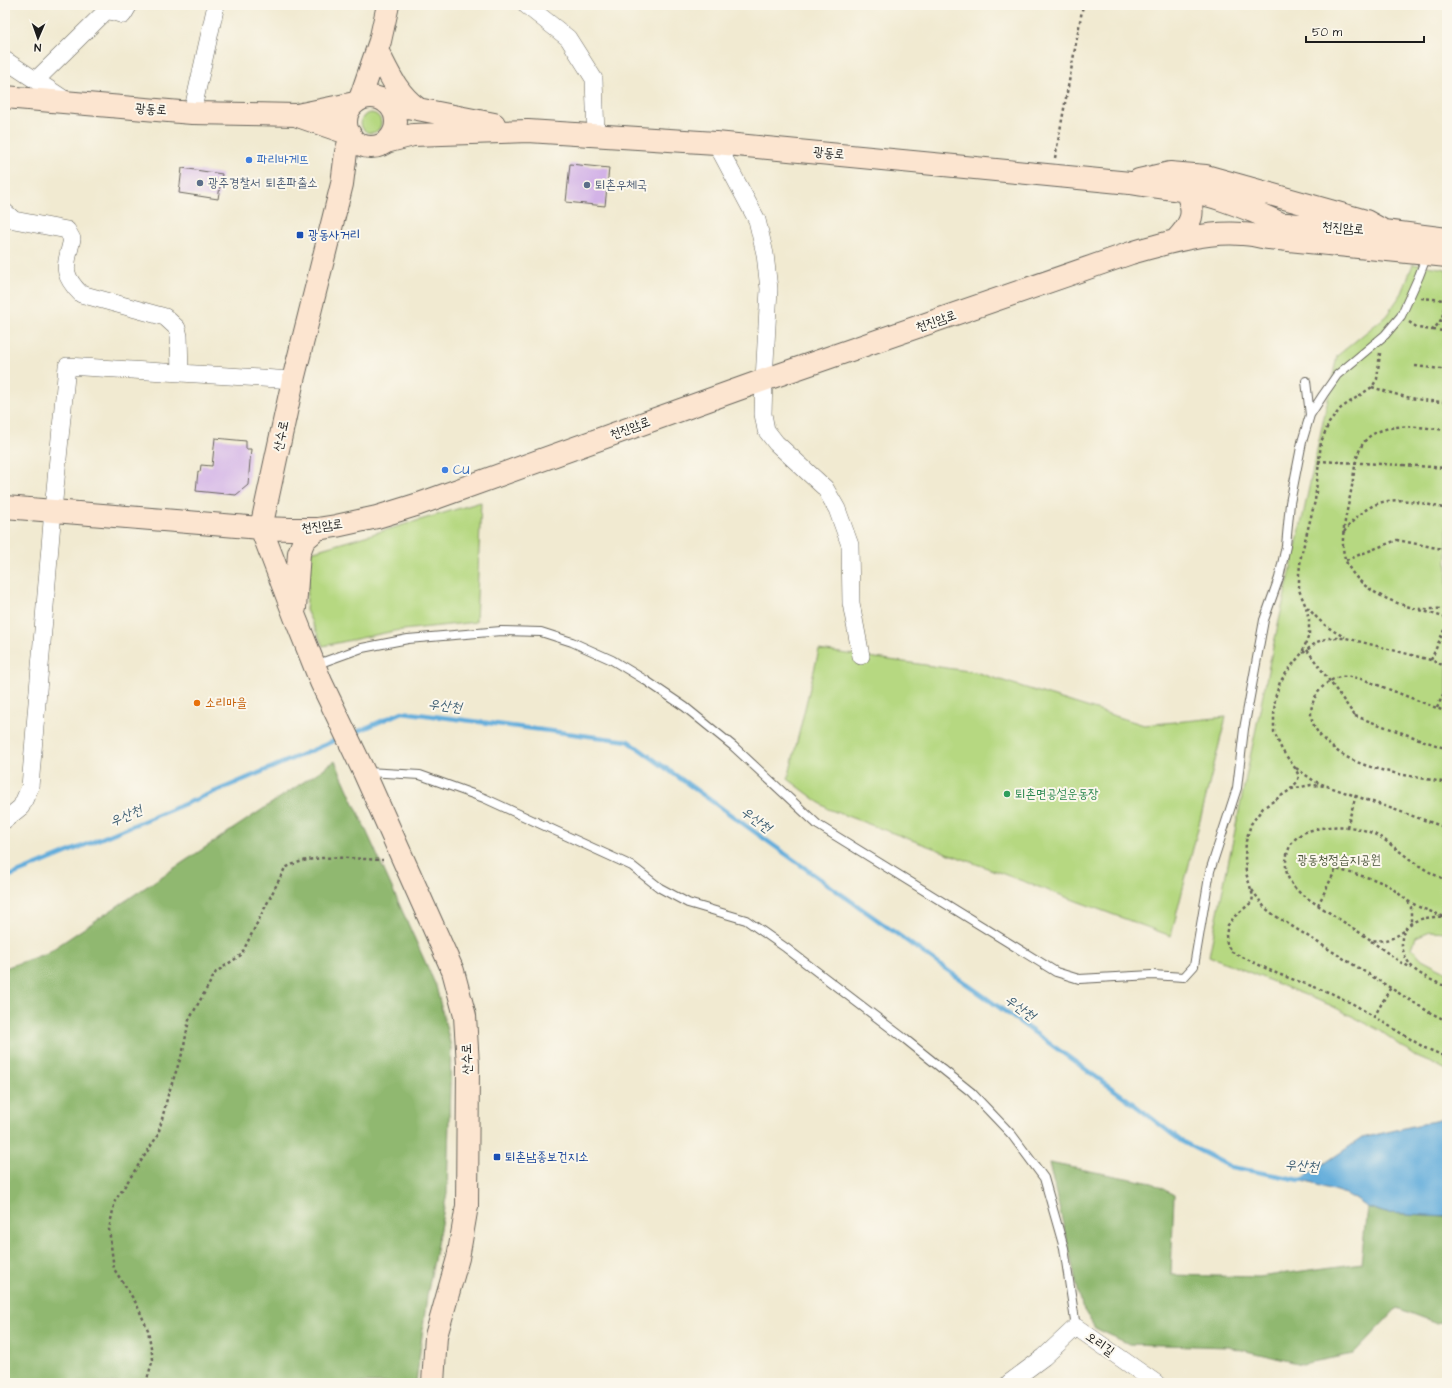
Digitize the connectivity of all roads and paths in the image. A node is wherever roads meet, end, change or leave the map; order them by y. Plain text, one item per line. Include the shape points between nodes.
1 (129, 5) edge
2 (216, 5) edge
3 (388, 5) edge
4 (526, 5) edge
5 (1083, 5) edge
6 (380, 48) junction
7 (5, 60) edge
8 (36, 80) junction
9 (5, 97) edge
10 (371, 101) junction
11 (70, 103) junction
12 (416, 108) junction
13 (192, 113) junction
14 (297, 115) junction
15 (528, 131) junction
16 (350, 135) junction
17 (596, 135) junction
18 (716, 143) junction
19 (382, 144) junction
20 (1052, 175) junction
21 (1130, 183) junction
22 (342, 184) junction
23 (1186, 192) junction
24 (5, 212) edge
25 (1284, 224) junction
26 (1384, 231) junction
27 (1240, 234) junction
28 (1447, 239) edge
29 (1176, 240) junction
30 (1312, 242) junction
31 (1437, 255) edge
32 (1410, 298) junction
33 (1446, 300) edge
34 (1401, 316) junction
35 (1432, 330) junction
36 (1447, 331) edge
37 (1385, 335) junction
38 (1415, 366) dead end
39 (1447, 368) edge
40 (180, 373) junction
41 (293, 380) junction
42 (764, 380) junction
43 (1306, 381) dead end
44 (1372, 387) junction
45 (1447, 402) edge
46 (1310, 415) junction
47 (1447, 430) edge
48 (1318, 461) junction
49 (1356, 462) junction
50 (1447, 468) edge
51 (5, 507) edge
52 (1447, 509) edge
53 (53, 510) junction
54 (261, 528) junction
55 (317, 529) junction
56 (1344, 533) junction
57 (1447, 550) edge
58 (1346, 560) junction
59 (1306, 607) junction
60 (1414, 608) junction
61 (1447, 608) edge
62 (295, 617) junction
63 (1447, 618) edge
64 (1447, 623) edge
65 (1346, 638) junction
66 (1307, 650) junction
67 (1302, 653) junction
68 (861, 656) dead end
69 (1431, 660) junction
70 (1447, 667) edge
71 (318, 673) junction
72 (1330, 681) junction
73 (1447, 686) edge
74 (1437, 708) junction
75 (1447, 712) edge
76 (1447, 749) edge
77 (360, 763) junction
78 (1295, 768) junction
79 (1447, 783) edge
80 (1327, 786) junction
81 (1290, 790) junction
82 (1356, 795) junction
83 (5, 820) edge
84 (1347, 827) junction
85 (1447, 828) edge
86 (404, 860) junction
87 (1447, 880) edge
88 (1251, 888) junction
89 (1408, 900) junction
90 (1318, 905) junction
91 (1446, 917) edge
92 (1411, 923) junction
93 (1404, 931) junction
94 (1371, 940) junction
95 (1414, 969) junction
96 (1391, 987) junction
97 (1447, 987) edge
98 (1374, 1017) junction
99 (1447, 1021) edge
100 (1447, 1057) edge
101 (1076, 1327) junction
102 (146, 1383) edge
103 (433, 1383) edge
104 (1009, 1383) edge
105 (1156, 1383) edge

1 - 8 street via 123,15 107,10
2 - 13 street
3 - 6 main road
4 - 17 street via 568,38 594,78
5 - 20 path
6 - 10 main road
6 - 12 main road via 397,89
7 - 8 street
8 - 11 street
9 - 11 main road, 광동로
10 - 12 main road
10 - 14 main road
10 - 16 main road via 350,109 347,117
10 - 19 main road via 392,108 395,115 395,130
11 - 13 main road, 광동로
12 - 15 main road
13 - 14 main road, 광동로
14 - 16 main road
15 - 17 main road, 광동로
15 - 19 main road via 414,135
16 - 19 main road via 363,145
16 - 22 main road, 산수로
17 - 18 main road, 광동로
18 - 20 main road, 광동로
18 - 42 street via 756,220 765,254 769,289
19 - 22 main road
20 - 21 main road, 광동로
21 - 23 main road, 광동로
21 - 26 main road via 1170,173 1206,176 1366,221
22 - 41 main road, 산수로
23 - 25 main road, 광동로 via 1222,200
23 - 29 main road via 1191,202 1192,217
24 - 40 street via 14,220 67,230 72,240 66,270 71,285 81,294 165,317 177,328
25 - 26 main road, 천진암로
25 - 27 main road, 천진암로 via 1265,224
25 - 30 main road
26 - 28 main road, 천진암로
27 - 29 main road, 천진암로
27 - 30 main road, 천진암로
29 - 42 main road, 천진암로 via 1131,253
30 - 31 main road, 천진암로
31 - 32 lane
32 - 33 path
32 - 34 lane
33 - 35 path via 1440,323
34 - 35 path via 1418,328
34 - 37 lane
35 - 36 path
37 - 44 path via 1377,379
37 - 46 lane via 1337,375
38 - 39 path
40 - 41 street
40 - 53 street via 67,366
41 - 54 main road, 산수로
42 - 55 main road, 천진암로 via 419,504 377,517
42 - 68 street via 763,414 766,430 776,443 825,488 837,509 850,545 851,603
43 - 46 lane
44 - 45 path via 1401,396
44 - 48 path via 1341,408 1330,423 1321,442
46 - 71 lane via 1290,503 1282,565 1264,620 1244,729 1237,788 1210,871 1194,966 1184,977 1152,975 1079,979 1056,972 818,825 733,746 685,707 612,660 572,642 541,632 501,631 408,639 362,648
47 - 49 path via 1403,426 1388,428 1374,433 1361,444
48 - 49 path, bridge
48 - 59 path via 1315,501 1299,574 1299,590
49 - 50 path, bridge
49 - 56 path
51 - 53 main road, 천진암로
52 - 56 path via 1410,500 1379,502 1364,511
53 - 54 main road, 천진암로
53 - 83 street via 30,787 21,807
54 - 55 main road, 천진암로
54 - 62 main road
55 - 62 main road via 304,540 299,553
56 - 58 path via 1343,547
57 - 58 path via 1397,540
58 - 60 path via 1354,575 1366,587 1389,600
59 - 65 path via 1330,630
59 - 67 path via 1310,620 1309,634
60 - 61 path
60 - 63 path
62 - 71 main road
64 - 69 path
65 - 66 path via 1328,638
65 - 69 path
66 - 67 path
66 - 72 path, bridge
67 - 78 path via 1280,682 1275,698 1274,732 1282,750
69 - 70 path
71 - 77 main road, 산수로
72 - 74 path via 1341,677 1365,680
72 - 76 path, bridge via 1356,716
72 - 79 path via 1322,688 1312,706 1311,715 1321,738 1333,748 1366,766
73 - 74 path
74 - 75 path
77 - 86 main road, 산수로
77 - 101 lane via 420,775 484,798 632,866 660,888 688,903 746,920 905,1039 971,1092 1012,1135 1044,1178 1064,1248
78 - 80 path via 1314,781
78 - 81 path via 1299,776
80 - 81 path via 1311,785
80 - 82 path
81 - 88 path via 1262,808 1251,824 1244,858
82 - 84 path
82 - 85 path
84 - 87 path via 1382,838 1412,862
84 - 90 path via 1332,826 1307,831 1296,837 1289,845 1285,865 1287,877 1293,887
86 - 102 path via 319,858 297,862 285,868 241,955 216,972 188,1020 183,1051 158,1135 115,1201 109,1229 114,1269 136,1303 148,1330 153,1359
86 - 103 main road, 산수로 via 453,971 465,1016 468,1065 467,1206 458,1258 436,1336
88 - 96 path via 1274,915
88 - 98 path via 1252,902 1228,925 1227,945 1232,952 1278,974 1331,993
89 - 90 path via 1388,885 1336,869
89 - 91 path
89 - 92 path via 1411,907
90 - 94 path
91 - 92 path via 1430,917
92 - 93 path
93 - 94 path via 1388,940
93 - 95 path via 1401,939 1402,949
94 - 95 path via 1400,962
95 - 97 path
96 - 98 path
96 - 99 path
98 - 100 path via 1425,1048
101 - 104 street, 오리길 via 1044,1357
101 - 105 street, 오리길

